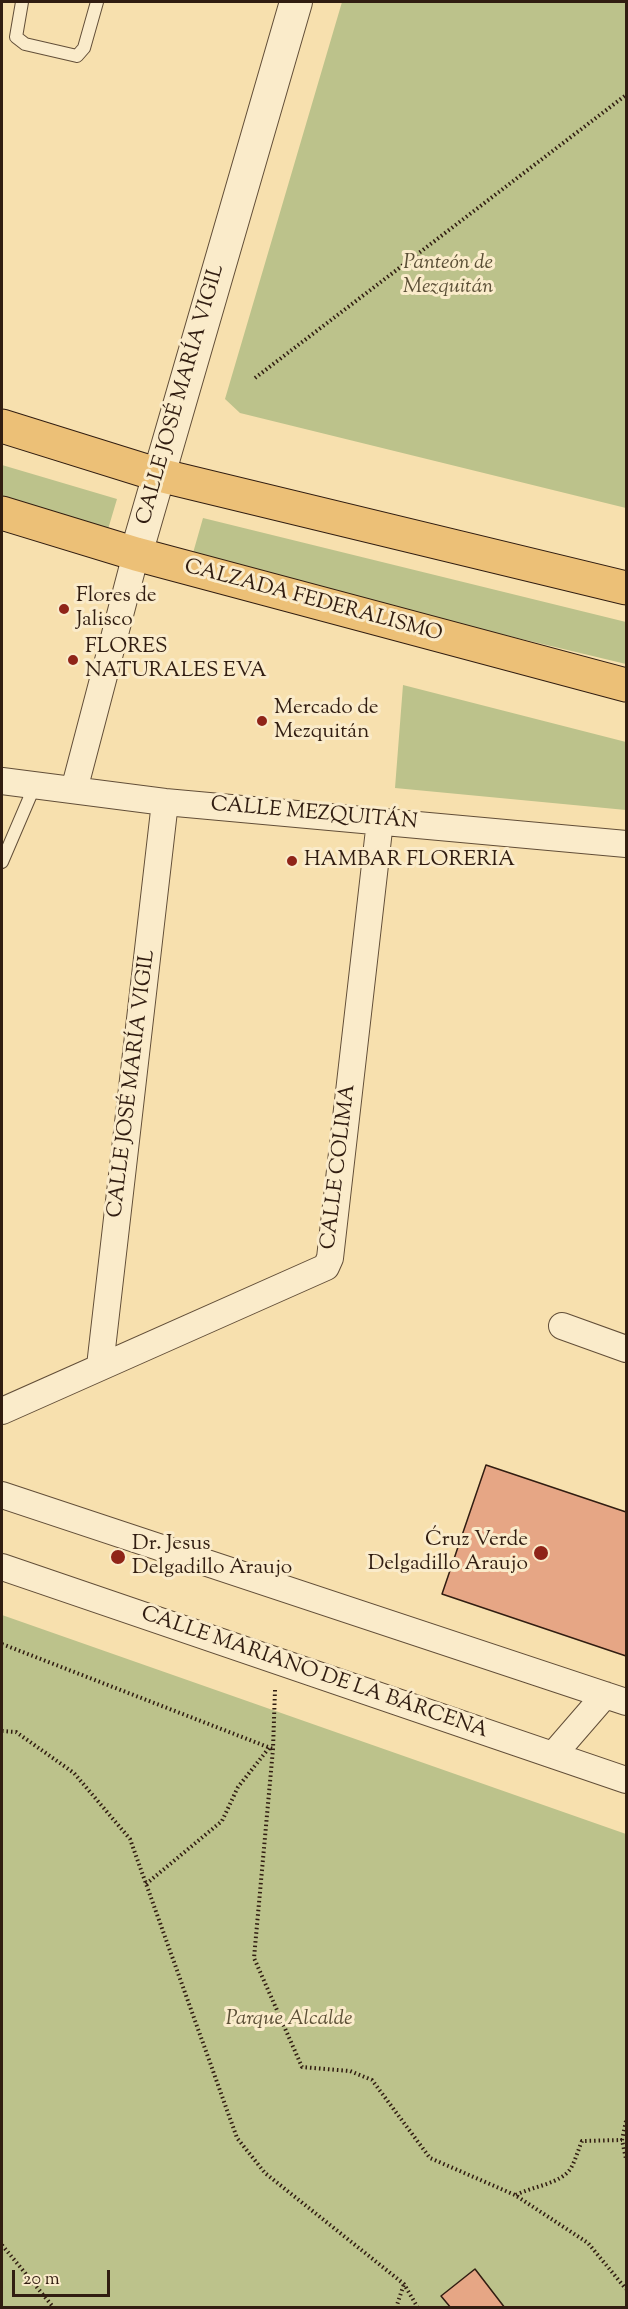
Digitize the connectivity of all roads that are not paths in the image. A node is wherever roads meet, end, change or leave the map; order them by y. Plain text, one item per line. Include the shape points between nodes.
1 (22, 2) edge
2 (97, 2) edge
3 (296, 2) edge
4 (2, 426) edge
5 (159, 476) junction
6 (2, 513) edge
7 (136, 554) junction
8 (627, 588) edge
9 (627, 685) edge
10 (2, 781) edge
11 (35, 785) junction
12 (74, 790) junction
13 (165, 802) junction
14 (380, 821) junction
15 (627, 844) edge
16 (2, 862) edge
17 (562, 1326) dead end
18 (627, 1349) edge
19 (100, 1366) junction
20 (2, 1411) edge
21 (2, 1495) edge
22 (2, 1567) edge
23 (616, 1698) edge
24 (553, 1755) junction
25 (627, 1780) edge

1 - 2 lane via 16,37 26,44 77,56 84,48
3 - 5 street, CALLE JOSÉ MARÍA VIGIL
4 - 5 main road
5 - 7 street, CALLE JOSÉ MARÍA VIGIL
5 - 8 main road
6 - 7 main road, CALZADA FEDERALISMO
7 - 9 main road, CALZADA FEDERALISMO
7 - 12 street, CALLE JOSÉ MARÍA VIGIL
10 - 11 street, CALLE MEZQUITÁN
11 - 12 street, CALLE MEZQUITÁN
11 - 16 lane
12 - 13 street, CALLE MEZQUITÁN
13 - 14 street, CALLE MEZQUITÁN
13 - 19 street, CALLE JOSÉ MARÍA VIGIL
14 - 15 street, CALLE MEZQUITÁN
14 - 19 street, CALLE COLIMA via 326,1267
17 - 18 street
19 - 20 street, CALLE COLIMA
21 - 23 street
22 - 24 street, CALLE MARIANO DE LA BÁRCENA
23 - 24 street
24 - 25 street, CALLE MARIANO DE LA BÁRCENA

